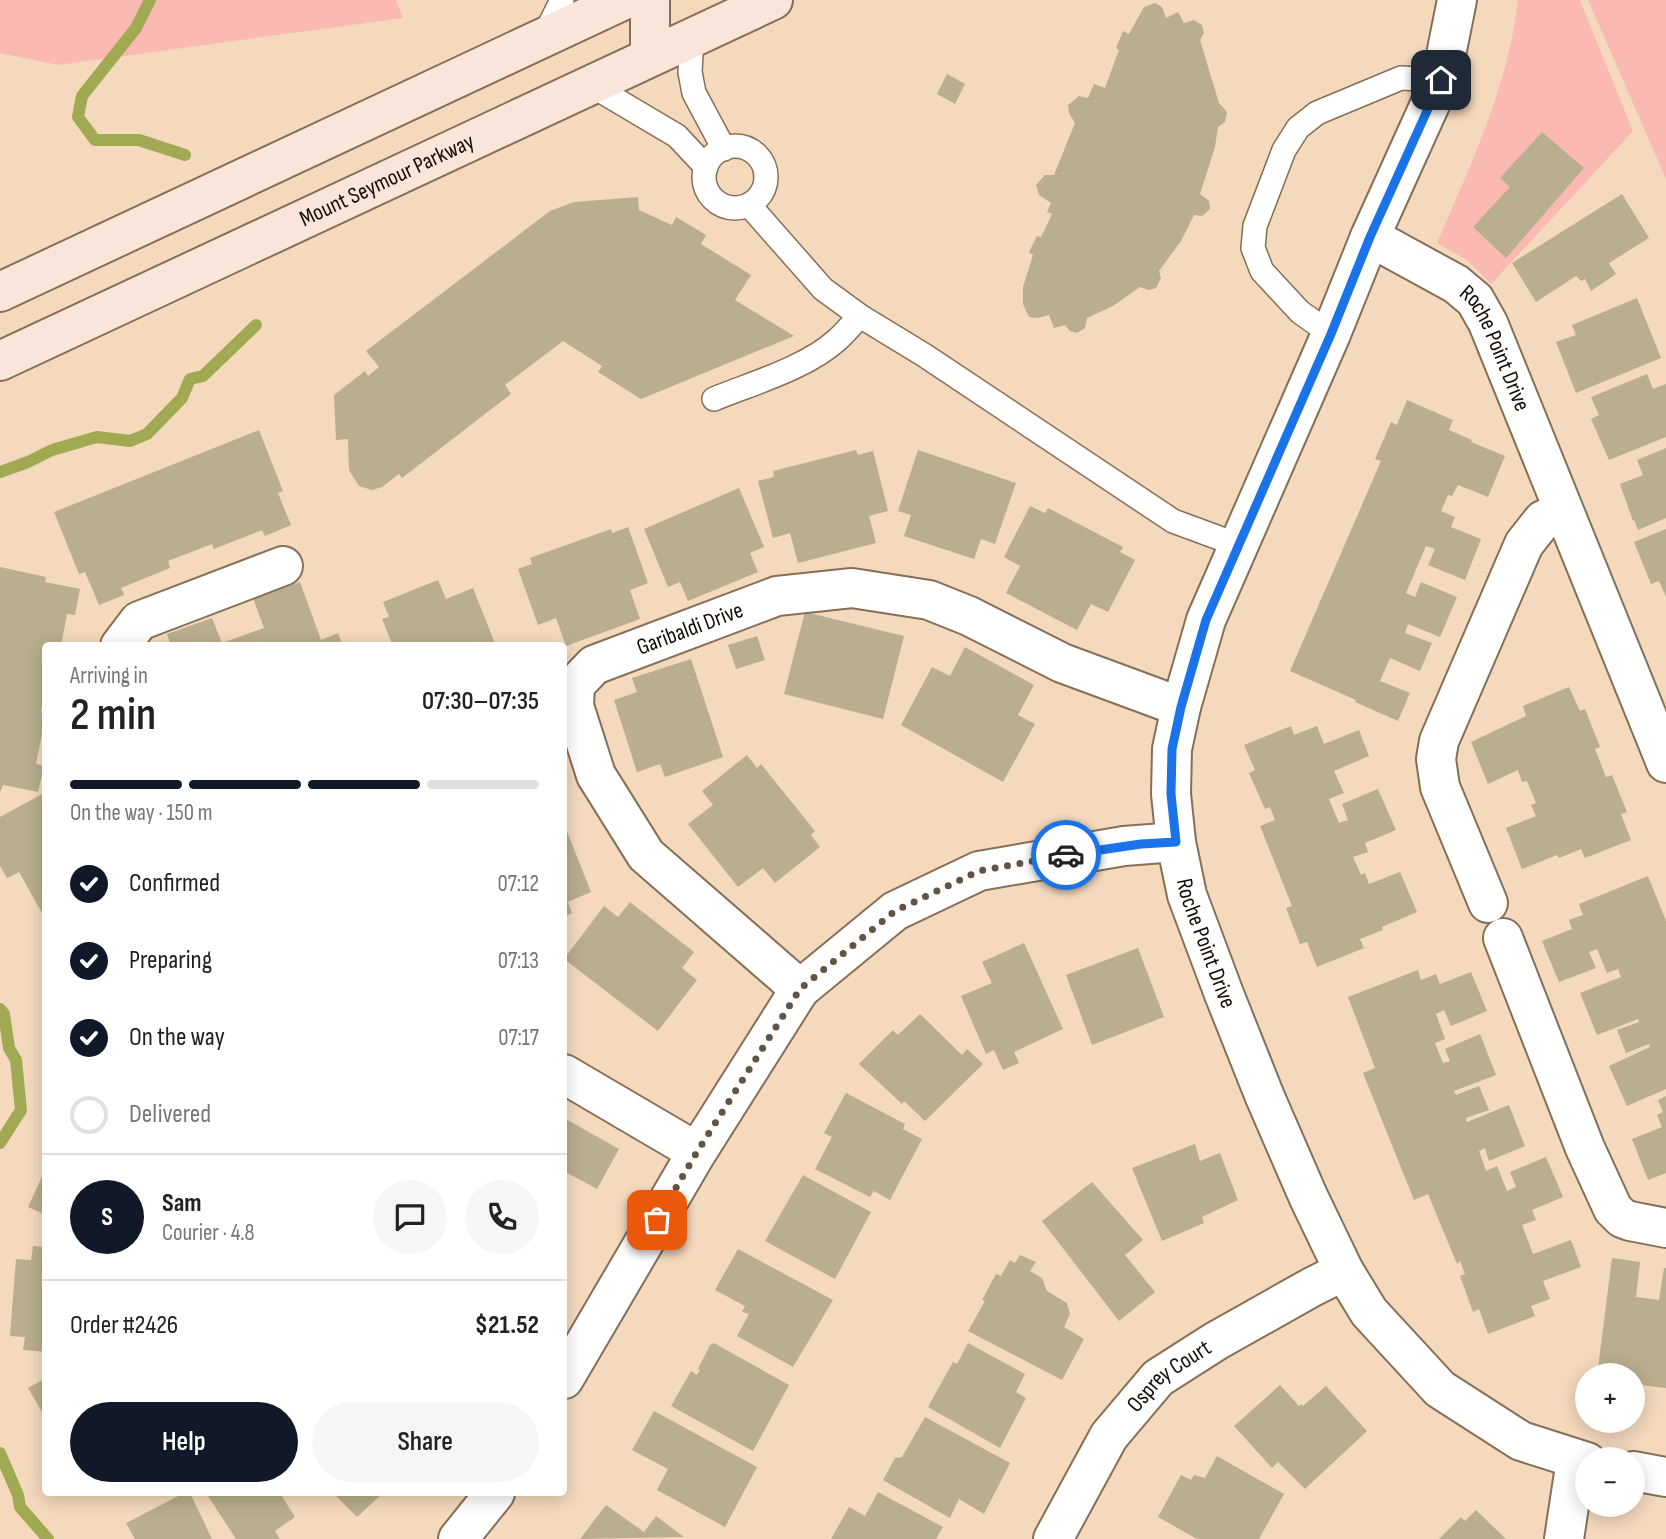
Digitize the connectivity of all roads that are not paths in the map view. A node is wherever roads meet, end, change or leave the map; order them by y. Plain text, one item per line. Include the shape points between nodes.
1 (562, 0) edge
2 (624, 0) edge
3 (650, 0) edge
4 (773, 0) edge
5 (1457, 0) edge
6 (542, 38) junction
7 (692, 38) junction
8 (650, 57) junction
9 (1441, 80) junction
10 (591, 85) junction
11 (724, 149) junction
12 (706, 167) junction
13 (749, 205) junction
14 (1370, 237) junction
15 (0, 292) edge
16 (860, 316) junction
17 (1331, 334) junction
18 (0, 361) edge
19 (714, 399) dead end
20 (1563, 511) junction
21 (1238, 545) junction
22 (283, 566) dead end
23 (123, 642) edge
24 (1181, 707) junction
25 (1666, 763) edge
26 (1176, 842) junction
27 (1488, 903) dead end
28 (1503, 939) dead end
29 (800, 989) junction
30 (567, 1076) edge
31 (697, 1152) junction
32 (1666, 1228) edge
33 (1344, 1272) junction
34 (567, 1374) edge
35 (1575, 1459) edge
36 (1645, 1473) edge
37 (1666, 1477) edge
38 (1575, 1489) edge
39 (493, 1496) edge
40 (458, 1539) edge
41 (1053, 1539) edge
42 (1564, 1539) edge

1 - 6 lane
2 - 6 main road
3 - 8 main road
4 - 7 main road, Mount Seymour Parkway
5 - 9 street, Roche Point Drive
6 - 15 main road
7 - 8 main road, Mount Seymour Parkway
7 - 11 lane via 694,93
8 - 10 main road, Mount Seymour Parkway
9 - 14 street, Roche Point Drive
9 - 17 lane via 1401,78 1317,113 1298,128 1284,150 1255,226 1253,248 1262,271 1300,312
10 - 12 lane via 677,136
10 - 18 main road, Mount Seymour Parkway
11 - 12 lane
11 - 13 lane via 747,149 764,166 764,189
12 - 13 lane via 704,180 716,202 726,207
13 - 16 lane via 823,289
14 - 17 street, Roche Point Drive
14 - 20 street, Roche Point Drive via 1436,272 1475,300
16 - 19 lane via 837,340 803,362
16 - 21 lane via 1173,521
17 - 21 street, Roche Point Drive
20 - 25 street, Roche Point Drive
20 - 27 street via 1543,520 1524,544 1439,741 1440,787
21 - 24 street, Roche Point Drive via 1206,620
22 - 23 street via 139,621
24 - 26 street, Roche Point Drive via 1172,749
24 - 29 street, Garibaldi Drive via 1062,663 929,600 852,587 777,596 594,665 575,685 574,706 596,775 646,855
26 - 29 street via 1124,846 979,871 895,911
26 - 33 street, Roche Point Drive via 1187,895 1224,994 1270,1110
28 - 32 street via 1613,1209 1630,1221
29 - 31 street
30 - 31 street
31 - 34 street
33 - 35 street, Roche Point Drive via 1369,1312 1440,1389 1521,1441
33 - 41 street, Osprey Court via 1228,1334 1158,1378 1109,1436
36 - 37 street
38 - 42 street, Roche Point Drive
39 - 40 street

